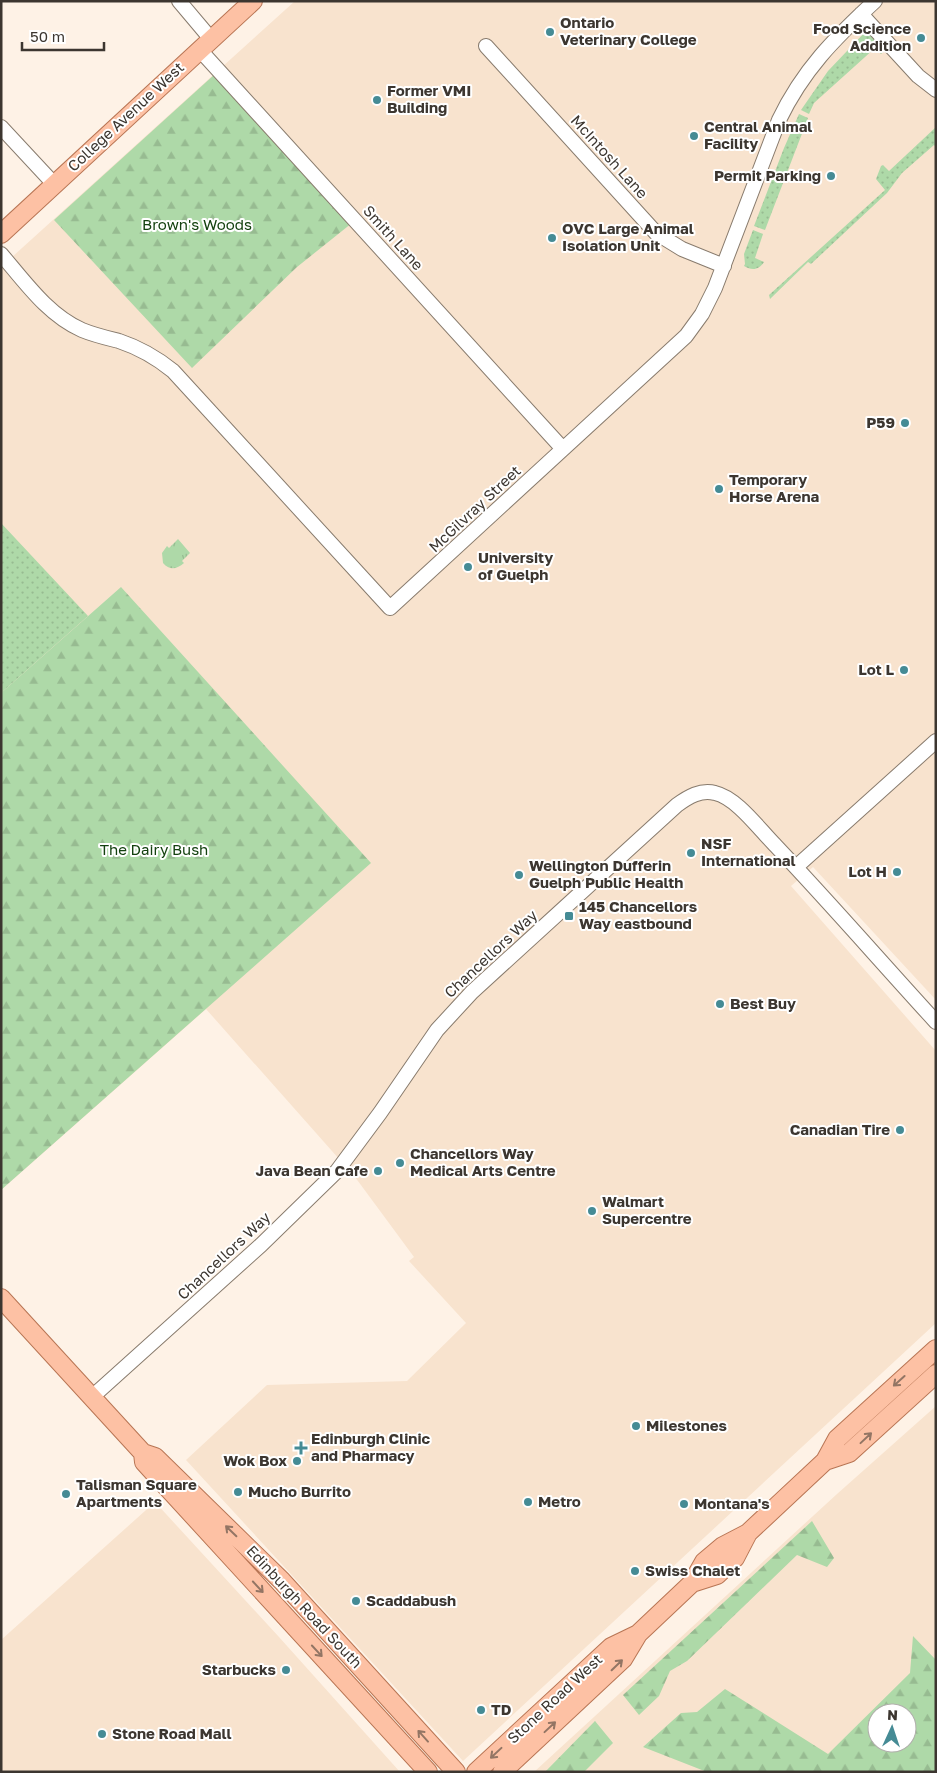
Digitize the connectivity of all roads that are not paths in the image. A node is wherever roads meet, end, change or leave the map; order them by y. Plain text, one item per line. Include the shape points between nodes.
1 (179, 1) edge
2 (253, 1) edge
3 (875, 1) edge
4 (861, 14) junction
5 (205, 44) junction
6 (486, 46) dead end
7 (936, 90) edge
8 (1, 127) edge
9 (54, 184) junction
10 (1, 234) edge
11 (1, 254) edge
12 (724, 266) junction
13 (563, 449) junction
14 (936, 741) edge
15 (796, 867) junction
16 (936, 1022) edge
17 (1, 1298) edge
18 (936, 1349) edge
19 (936, 1374) edge
20 (92, 1397) junction
21 (143, 1453) junction
22 (824, 1461) junction
23 (638, 1634) junction
24 (428, 1772) edge
25 (456, 1772) edge
26 (476, 1772) edge
27 (502, 1772) edge

1 - 5 street, Smith Lane
2 - 5 main road, College Avenue West
3 - 4 street, McGilvray Street
4 - 7 street via 918,76
4 - 12 street, McGilvray Street via 826,48 790,98 775,129
5 - 9 main road, College Avenue West
5 - 13 street, Smith Lane
6 - 12 street, McIntosh Lane via 656,233 682,249
8 - 9 street
9 - 10 main road, College Avenue West
11 - 13 street, McGilvray Street via 41,300 63,319 84,331 140,349 173,371 390,608
12 - 13 street, McGilvray Street via 707,306 686,336
14 - 15 street
15 - 16 street, Chancellors Way
15 - 20 street, Chancellors Way via 735,803 725,797 704,792 677,805 472,992 438,1030 331,1176 261,1246
17 - 20 main road, Edinburgh Road South
18 -> 22 main road, Stone Road West via 837,1439
22 -> 19 main road, Stone Road West via 849,1454
20 - 21 main road, Edinburgh Road South
21 -> 24 main road, Edinburgh Road South via 144,1462
25 -> 21 main road, Edinburgh Road South via 282,1581 155,1457
22 - 23 main road, Stone Road West via 748,1533 735,1558 717,1575 692,1583
23 -> 26 main road, Stone Road West via 612,1647
27 -> 23 main road, Stone Road West via 623,1659

